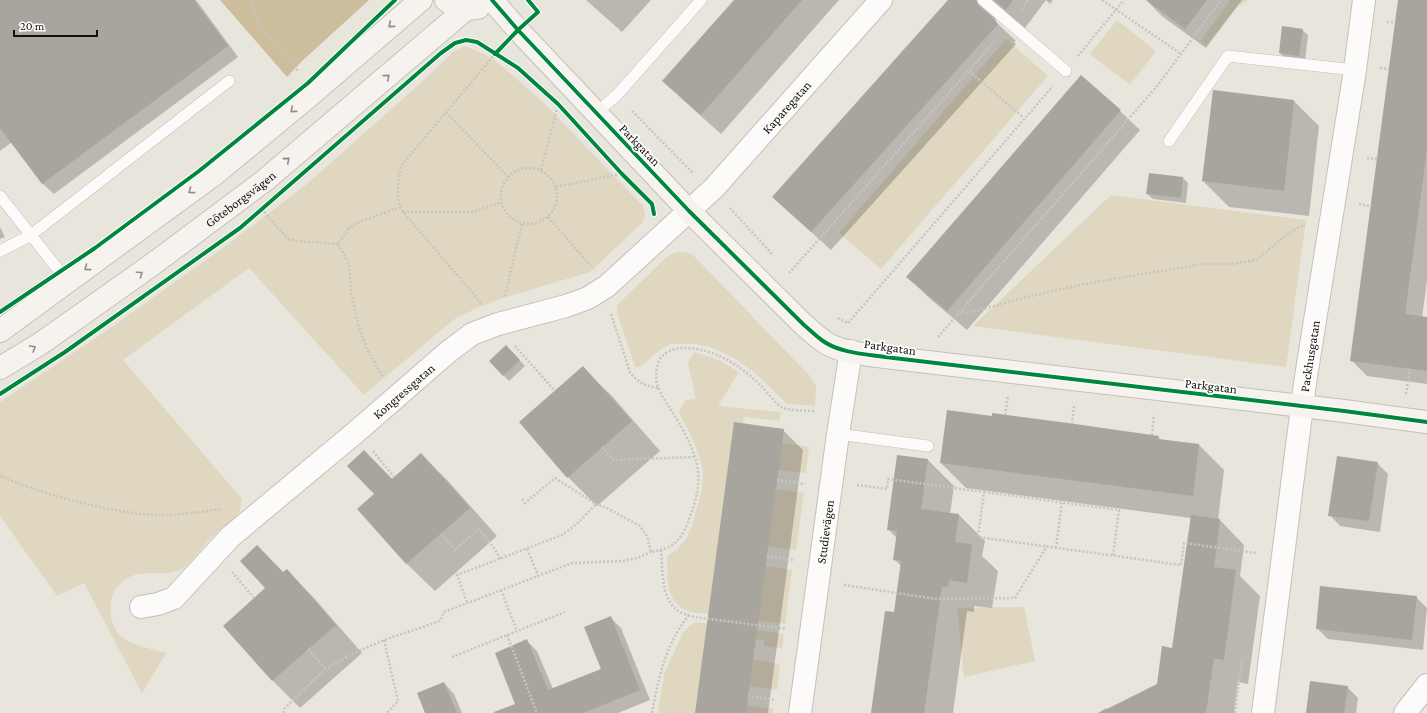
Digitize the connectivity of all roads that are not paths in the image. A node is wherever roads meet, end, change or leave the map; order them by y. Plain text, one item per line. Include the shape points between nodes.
1 (421, 0) edge
2 (446, 0) edge
3 (492, 0) edge
4 (700, 0) edge
5 (881, 0) edge
6 (983, 0) edge
7 (1364, 0) edge
8 (466, 9) junction
9 (1355, 70) junction
10 (1066, 71) road end
11 (229, 81) dead end
12 (596, 113) junction
13 (1169, 141) dead end
14 (0, 196) edge
15 (689, 211) junction
16 (31, 235) junction
17 (0, 251) edge
18 (68, 282) junction
19 (0, 331) edge
20 (851, 351) junction
21 (0, 368) edge
22 (1302, 407) junction
23 (1427, 422) edge
24 (838, 434) junction
25 (928, 446) dead end
26 (141, 607) dead end
27 (1427, 685) edge
28 (800, 713) edge
29 (1263, 713) edge
30 (1405, 713) edge

1 -> 18 main road via 216,173
2 - 8 main road via 458,8
3 - 8 main road, Göteborgsvägen via 480,8
3 - 12 main road, Parkgatan
4 - 12 lane via 617,95
5 - 15 street, Kaparegatan via 714,188
6 - 10 lane
7 - 9 street, Packhusgatan
21 -> 8 main road, Göteborgsvägen via 40,344 153,264 264,181
9 - 13 lane via 1228,56
9 - 22 street, Packhusgatan
11 - 16 lane
12 - 15 main road, Parkgatan
14 - 16 lane
15 - 20 main road, Parkgatan via 804,325 824,342
15 - 26 street, Kongressgatan via 607,286 588,298 484,329 460,342 230,536 174,598
16 - 17 lane
16 - 18 lane
18 - 19 main road
20 - 22 main road, Parkgatan
20 - 24 street, Studievägen
22 - 23 main road, Parkgatan
22 - 29 street, Packhusgatan
24 - 25 lane
24 - 28 street, Studievägen
27 - 30 street

